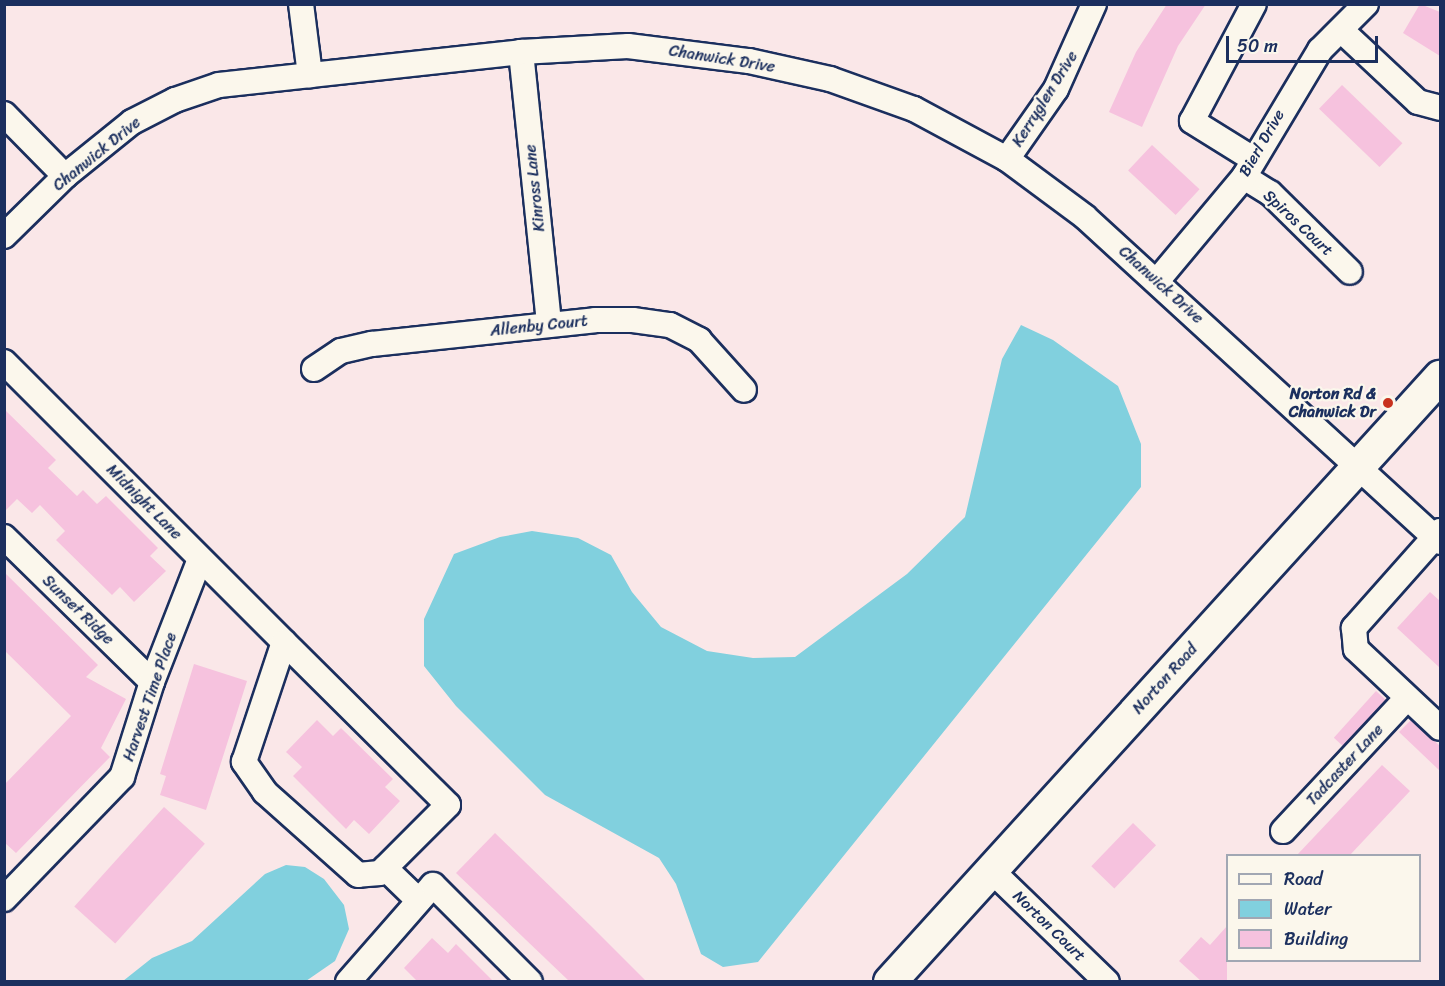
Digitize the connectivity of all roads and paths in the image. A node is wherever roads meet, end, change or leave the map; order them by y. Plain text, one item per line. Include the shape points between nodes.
1 (302, 4) edge
2 (1094, 4) edge
3 (1254, 4) edge
4 (1350, 14) edge
5 (521, 52) junction
6 (309, 75) junction
7 (1440, 108) edge
8 (4, 114) edge
9 (1007, 159) junction
10 (1248, 168) junction
11 (66, 176) junction
12 (4, 236) edge
13 (1350, 272) dead end
14 (1157, 281) junction
15 (549, 325) junction
16 (4, 362) edge
17 (314, 369) dead end
18 (1440, 377) edge
19 (744, 390) dead end
20 (1358, 466) junction
21 (4, 537) edge
22 (1439, 537) edge
23 (200, 559) junction
24 (284, 642) junction
25 (152, 682) junction
26 (1407, 698) junction
27 (1440, 728) edge
28 (1283, 831) dead end
29 (385, 868) junction
30 (991, 870) junction
31 (6, 892) edge
32 (426, 893) junction
33 (354, 979) edge
34 (530, 981) edge
35 (890, 981) edge
36 (1107, 981) edge

1 - 6 street
2 - 9 street, Kerryglen Drive via 1056,89
3 - 10 street, Spiros Court via 1192,121
4 - 7 street via 1418,102
4 - 10 street, Bierl Drive via 1320,50
5 - 6 street, Chanwick Drive
5 - 9 street, Chanwick Drive via 628,46 760,63 830,79 914,109
5 - 15 street, Kinross Lane
6 - 11 street, Chanwick Drive via 219,85 175,100 132,122
8 - 11 street
9 - 14 street, Chanwick Drive via 1085,217
10 - 13 street, Spiros Court
10 - 14 street, Bierl Drive
11 - 12 street, Chanwick Drive
14 - 20 street, Chanwick Drive
15 - 17 street, Allenby Court via 372,344 341,351
15 - 19 street, Allenby Court via 605,320 670,325 699,340
16 - 23 street, Midnight Lane
18 - 20 main road, Norton Road
20 - 22 street, Chanwick Drive
20 - 30 main road, Norton Road
21 - 25 street, Sunset Ridge
22 - 26 street via 1354,628 1356,649
23 - 24 street, Midnight Lane
23 - 25 street, Harvest Time Place
24 - 29 street via 244,762 265,792 358,875 369,877
24 - 29 street, Midnight Lane via 448,805
25 - 31 street, Harvest Time Place via 122,777
26 - 27 street
26 - 28 street, Tadcaster Lane
29 - 32 street
30 - 35 main road, Norton Road
30 - 36 street, Norton Court
32 - 33 street
32 - 34 street

